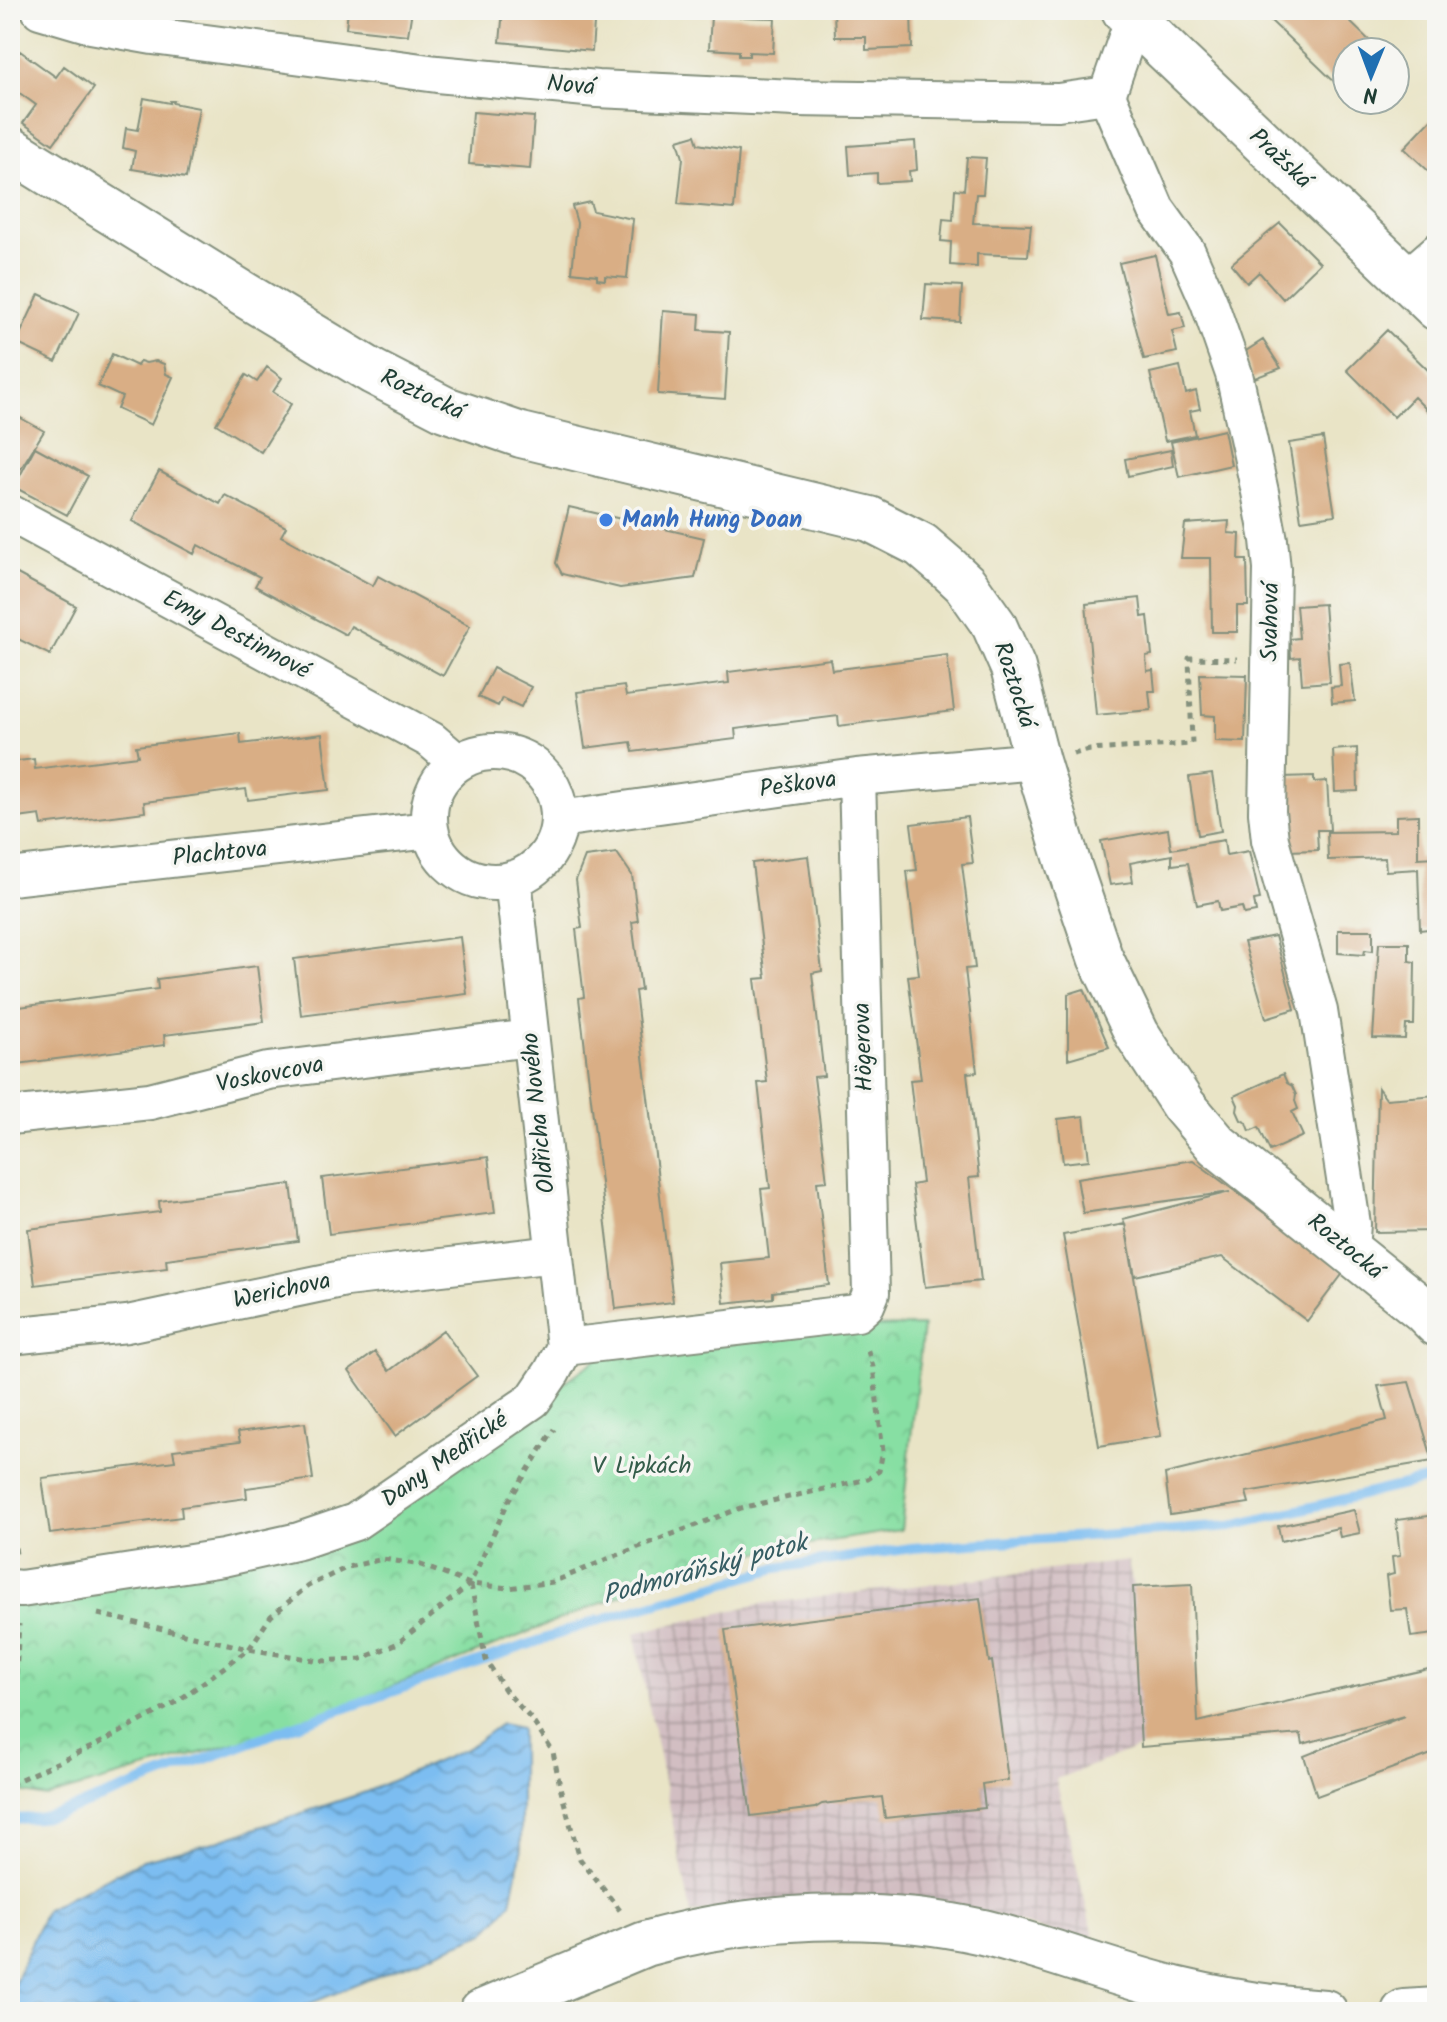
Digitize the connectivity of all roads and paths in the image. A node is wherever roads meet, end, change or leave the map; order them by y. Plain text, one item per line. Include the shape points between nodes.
1 (40, 10) edge
2 (1128, 15) edge
3 (1107, 95) junction
4 (10, 149) edge
5 (1427, 279) edge
6 (10, 513) edge
7 (1270, 659) junction
8 (1090, 750) dead end
9 (1037, 761) junction
10 (458, 763) junction
11 (857, 777) junction
12 (560, 819) junction
13 (430, 830) junction
14 (10, 877) edge
15 (513, 879) junction
16 (530, 1038) junction
17 (10, 1116) edge
18 (1350, 1250) junction
19 (555, 1254) junction
20 (857, 1313) junction
21 (1437, 1324) edge
22 (10, 1336) edge
23 (565, 1347) junction
24 (559, 1421) dead end
25 (470, 1584) junction
26 (16, 1588) edge
27 (92, 1612) dead end
28 (249, 1649) junction
29 (11, 1762) edge
30 (10, 1783) edge
31 (645, 1944) junction
32 (1437, 2010) edge
33 (482, 2012) edge
34 (1325, 2012) edge
35 (1404, 2012) edge

1 - 3 street, Nová via 153,36 437,74 597,89 1058,102
2 - 3 street
2 - 5 street, Pražská
3 - 7 street, Svahová via 1156,209 1187,252 1234,374 1269,540
4 - 9 street, Roztocká via 373,372 445,409 521,435 870,519 921,545 965,584 994,625 1013,668
6 - 10 street, Emy Destinnové via 431,740
7 - 8 path via 1189,658 1192,744
7 - 18 street, Svahová via 1270,840 1319,1011 1352,1224
9 - 11 street, Peškova
9 - 18 street, Roztocká via 1100,957 1137,1034 1183,1105 1217,1145
10 - 12 street via 493,751 517,755 538,768 552,786
10 - 13 street via 435,789
11 - 12 street, Peškova
11 - 20 street, Högerova via 871,1293
12 - 15 street via 549,852 534,869
13 - 14 street, Plachtova
13 - 15 street via 451,866 469,877 490,882
15 - 16 street, Oldřicha Nového
16 - 17 street, Voskovcova via 268,1071 150,1101
16 - 19 street, Oldřicha Nového
18 - 21 street, Roztocká
19 - 22 street, Werichova via 346,1278 127,1324
19 - 23 street, Oldřicha Nového
20 - 23 street
20 - 25 path via 873,1367 883,1451 879,1471 868,1479 741,1508 553,1582 509,1588
23 - 26 street, Dany Medřické via 533,1400 355,1522 223,1558
24 - 25 path via 509,1500
25 - 28 path via 398,1643 361,1659 320,1661
25 - 28 path via 421,1565 383,1559 348,1567 308,1586 271,1616
25 - 31 path via 486,1660 553,1752 580,1859
26 - 29 path
27 - 28 path
28 - 30 path via 175,1703
29 - 30 path
31 - 33 street
31 - 34 street via 813,1917 912,1921 983,1932 1227,2001
32 - 35 street

